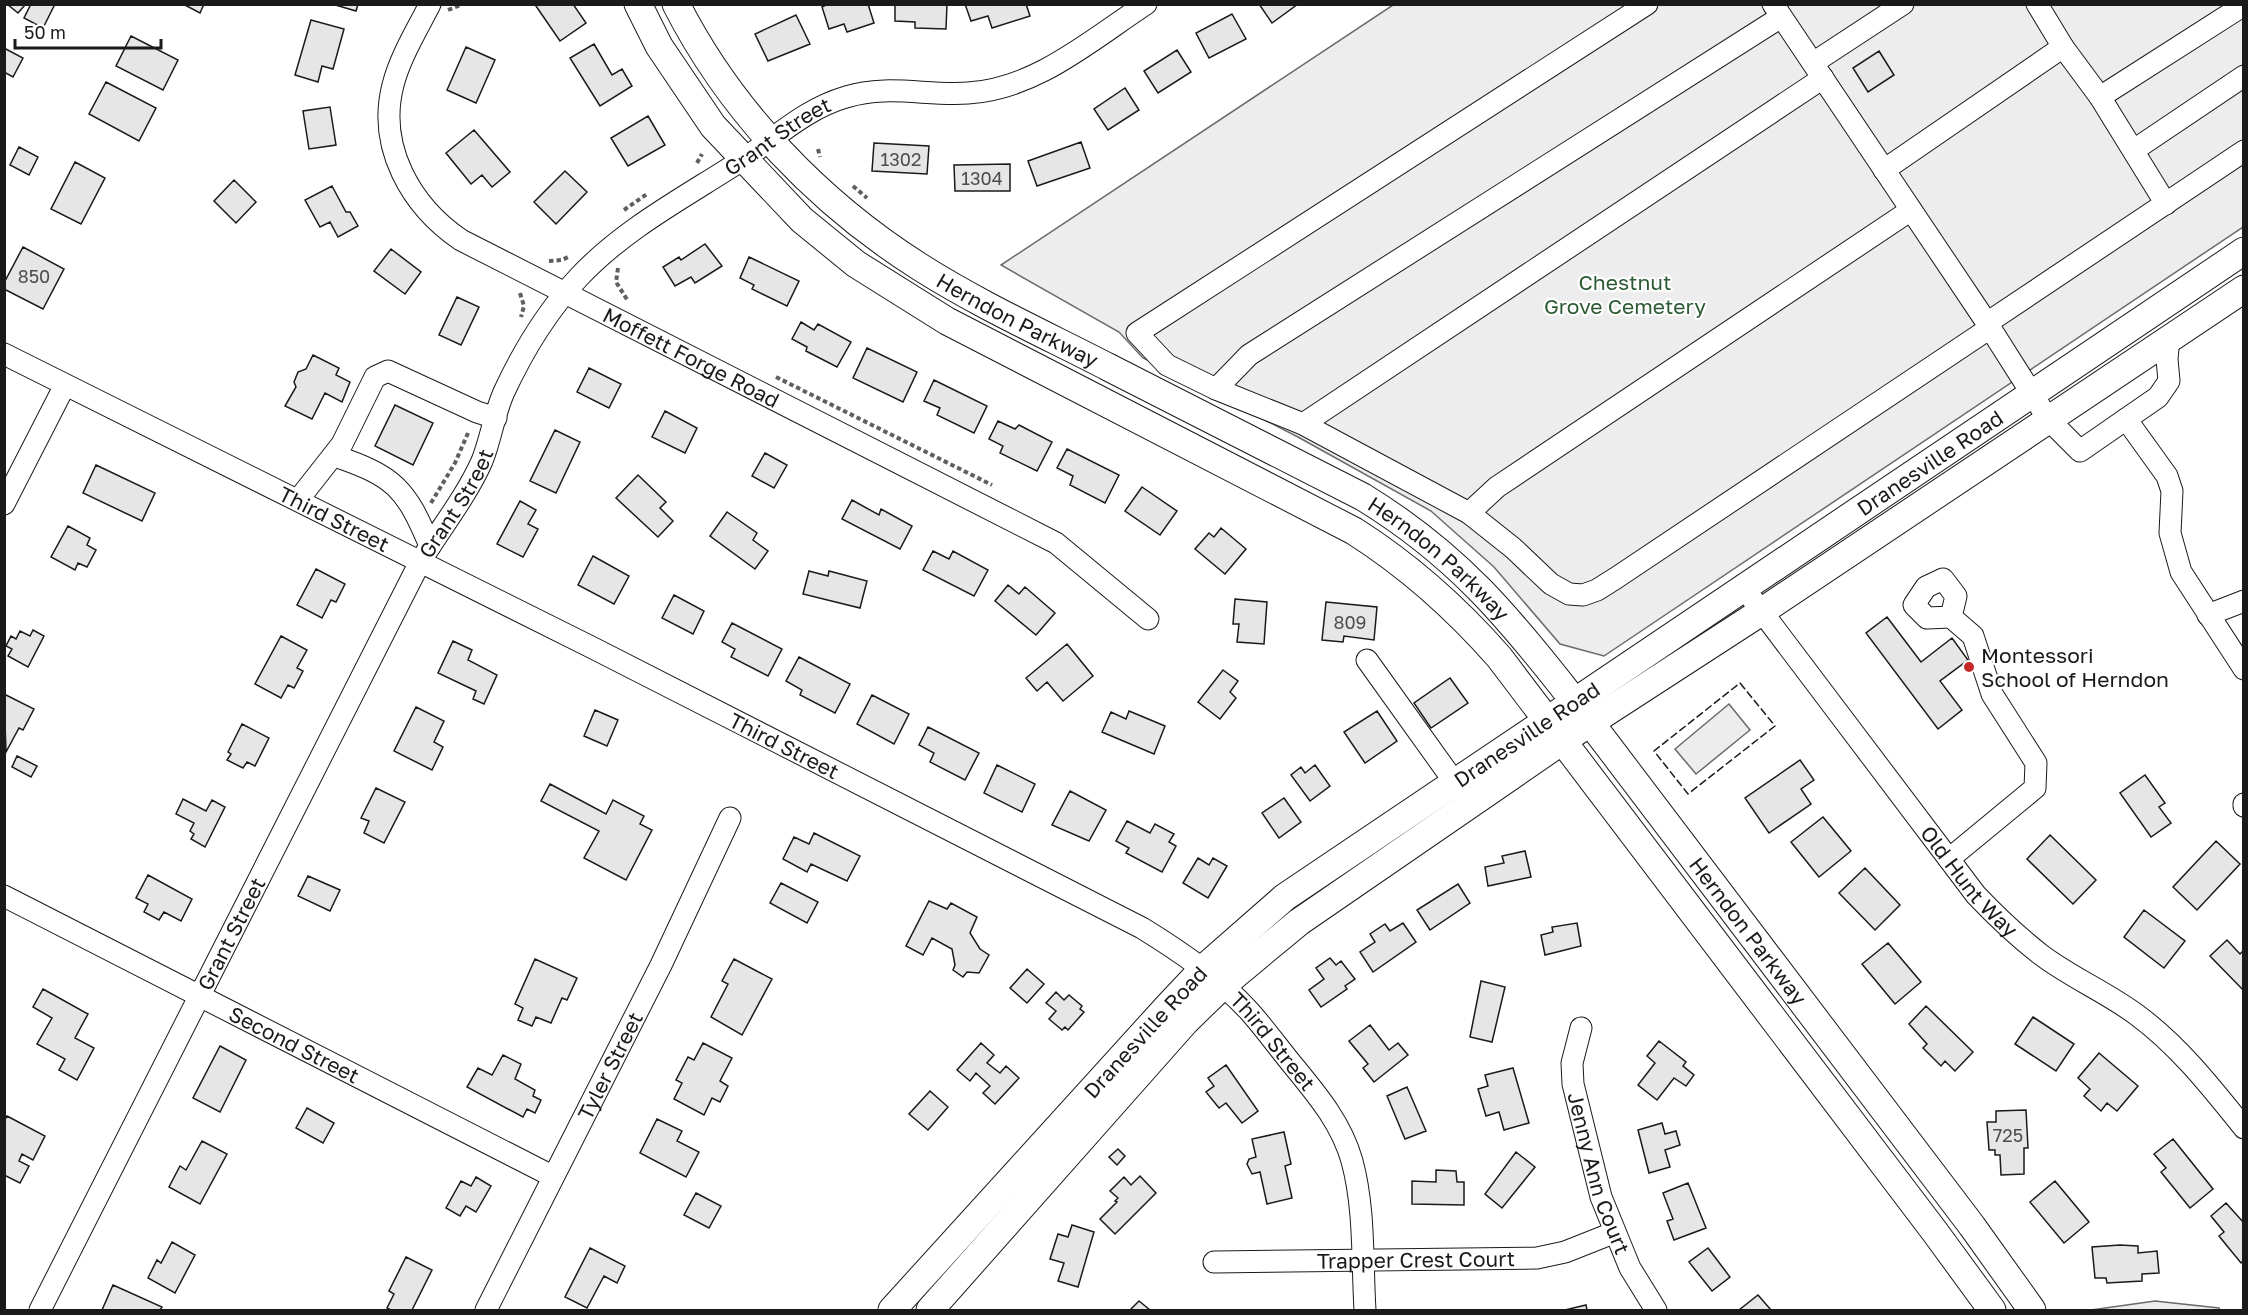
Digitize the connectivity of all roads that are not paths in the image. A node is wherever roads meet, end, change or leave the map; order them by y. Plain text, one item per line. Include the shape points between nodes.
1 (638, 4) edge
2 (676, 4) edge
3 (1146, 4) edge
4 (1647, 4) edge
5 (1903, 4) edge
6 (2037, 4) edge
7 (2244, 4) edge
8 (438, 8) edge
9 (1777, 11) edge
10 (2063, 47) junction
11 (1818, 71) junction
12 (2244, 76) edge
13 (2100, 97) junction
14 (769, 140) junction
15 (2134, 150) junction
16 (2244, 151) edge
17 (744, 159) junction
18 (1884, 170) junction
19 (2166, 204) junction
20 (1911, 210) junction
21 (2244, 251) edge
22 (2244, 289) edge
23 (565, 293) junction
24 (1989, 326) junction
25 (2169, 338) junction
26 (4, 354) edge
27 (65, 385) junction
28 (1216, 389) junction
29 (2031, 394) junction
30 (496, 418) junction
31 (2048, 419) junction
32 (2126, 419) junction
33 (1303, 424) junction
34 (335, 456) junction
35 (298, 500) junction
36 (4, 504) edge
37 (1469, 513) junction
38 (425, 554) junction
39 (1744, 588) junction
40 (2244, 602) edge
41 (1761, 612) junction
42 (2208, 615) junction
43 (1951, 616) dead end
44 (1148, 619) dead end
45 (1367, 660) dead end
46 (2244, 669) edge
47 (1574, 701) junction
48 (1546, 720) junction
49 (1590, 723) junction
50 (1562, 741) junction
51 (1455, 782) junction
52 (1471, 804) junction
53 (730, 818) dead end
54 (1949, 859) junction
55 (4, 896) edge
56 (1213, 977) junction
57 (198, 995) junction
58 (1581, 1028) dead end
59 (2244, 1128) edge
60 (552, 1176) junction
61 (1613, 1233) junction
62 (1362, 1260) junction
63 (1214, 1262) dead end
64 (40, 1311) edge
65 (486, 1311) edge
66 (892, 1311) edge
67 (930, 1311) edge
68 (1365, 1311) edge
69 (1656, 1311) edge
70 (1992, 1311) edge
71 (2032, 1311) edge

1 - 17 main road, Herndon Parkway via 713,126
2 - 14 main road, Herndon Parkway via 723,80
3 - 14 street, Grant Street via 1022,81 968,93 903,90 849,96 800,117
4 - 28 street via 1137,333 1167,365
5 - 11 street
6 - 10 street
7 - 13 street
8 - 23 street, Moffett Forge Road via 401,62 393,86 389,110 391,136 407,186 423,208 461,240
9 - 11 street
9 - 28 street via 1249,355
10 - 13 street
10 - 18 street
11 - 18 street
11 - 33 street
12 - 15 street
13 - 15 street
14 - 17 street, Grant Street
14 - 47 main road, Herndon Parkway via 845,212 923,269 1363,497 1420,534 1500,608
15 - 19 street
16 - 19 street
17 - 23 street, Grant Street via 608,250
17 - 48 main road, Herndon Parkway via 826,242 915,302 1011,356 1323,514 1380,548 1411,570 1476,631
18 - 20 street
19 - 24 street
20 - 24 street
20 - 37 street via 1497,487
21 - 29 main road, Dranesville Road
22 - 25 main road, Dranesville Road
23 - 30 street, Grant Street via 504,392
23 - 44 street, Moffett Forge Road via 1056,543
24 - 29 street
24 - 37 street via 1597,590 1569,594 1551,584
25 - 31 main road, Dranesville Road
25 - 32 street via 2169,381 2158,397
26 - 27 street, Third Street
27 - 35 street, Third Street
27 - 36 street
28 - 33 street
29 - 31 street
29 - 39 main road, Dranesville Road
30 - 34 street via 388,371 375,377
30 - 38 street, Grant Street via 481,462
31 - 32 street via 2080,451
31 - 41 main road, Dranesville Road
32 - 42 street via 2167,476 2172,491 2170,533 2174,551 2181,572
33 - 37 street
34 - 35 street
34 - 38 street via 370,469 395,484 410,501
35 - 38 street, Third Street
38 - 56 street, Third Street via 1142,928
38 - 57 street, Grant Street
39 - 41 street, Old Hunt Way
39 - 47 main road, Dranesville Road
40 - 42 street
41 - 49 main road, Dranesville Road
41 - 54 street, Old Hunt Way
42 - 46 street
43 - 54 street via 1973,636 1992,694 2036,763 2035,788
45 - 51 street
47 - 48 main road, Dranesville Road
47 - 49 main road, Herndon Parkway
48 - 50 main road, Herndon Parkway
48 - 51 main road, Dranesville Road
49 - 50 main road, Dranesville Road
49 - 71 main road, Herndon Parkway via 1972,1226
50 - 52 main road, Dranesville Road
50 - 70 main road, Herndon Parkway
51 - 52 street
51 - 56 main road, Dranesville Road via 1285,897
52 - 56 main road, Dranesville Road
53 - 60 street, Tyler Street via 637,1015
54 - 59 street, Old Hunt Way via 1976,895 2041,955 2129,1010 2173,1045
55 - 57 street, Second Street
56 - 62 street, Third Street via 1249,1011 1327,1107 1342,1134 1359,1190
56 - 66 main road, Dranesville Road
56 - 67 main road, Dranesville Road via 1186,1021
57 - 60 street, Second Street
57 - 64 street, Grant Street
58 - 61 street, Jenny Ann Court via 1572,1063 1573,1084 1600,1197
60 - 65 street, Tyler Street
61 - 62 street, Trapper Crest Court via 1565,1252 1537,1258
61 - 69 street, Jenny Ann Court
62 - 63 street, Trapper Crest Court
62 - 68 street, Third Street

